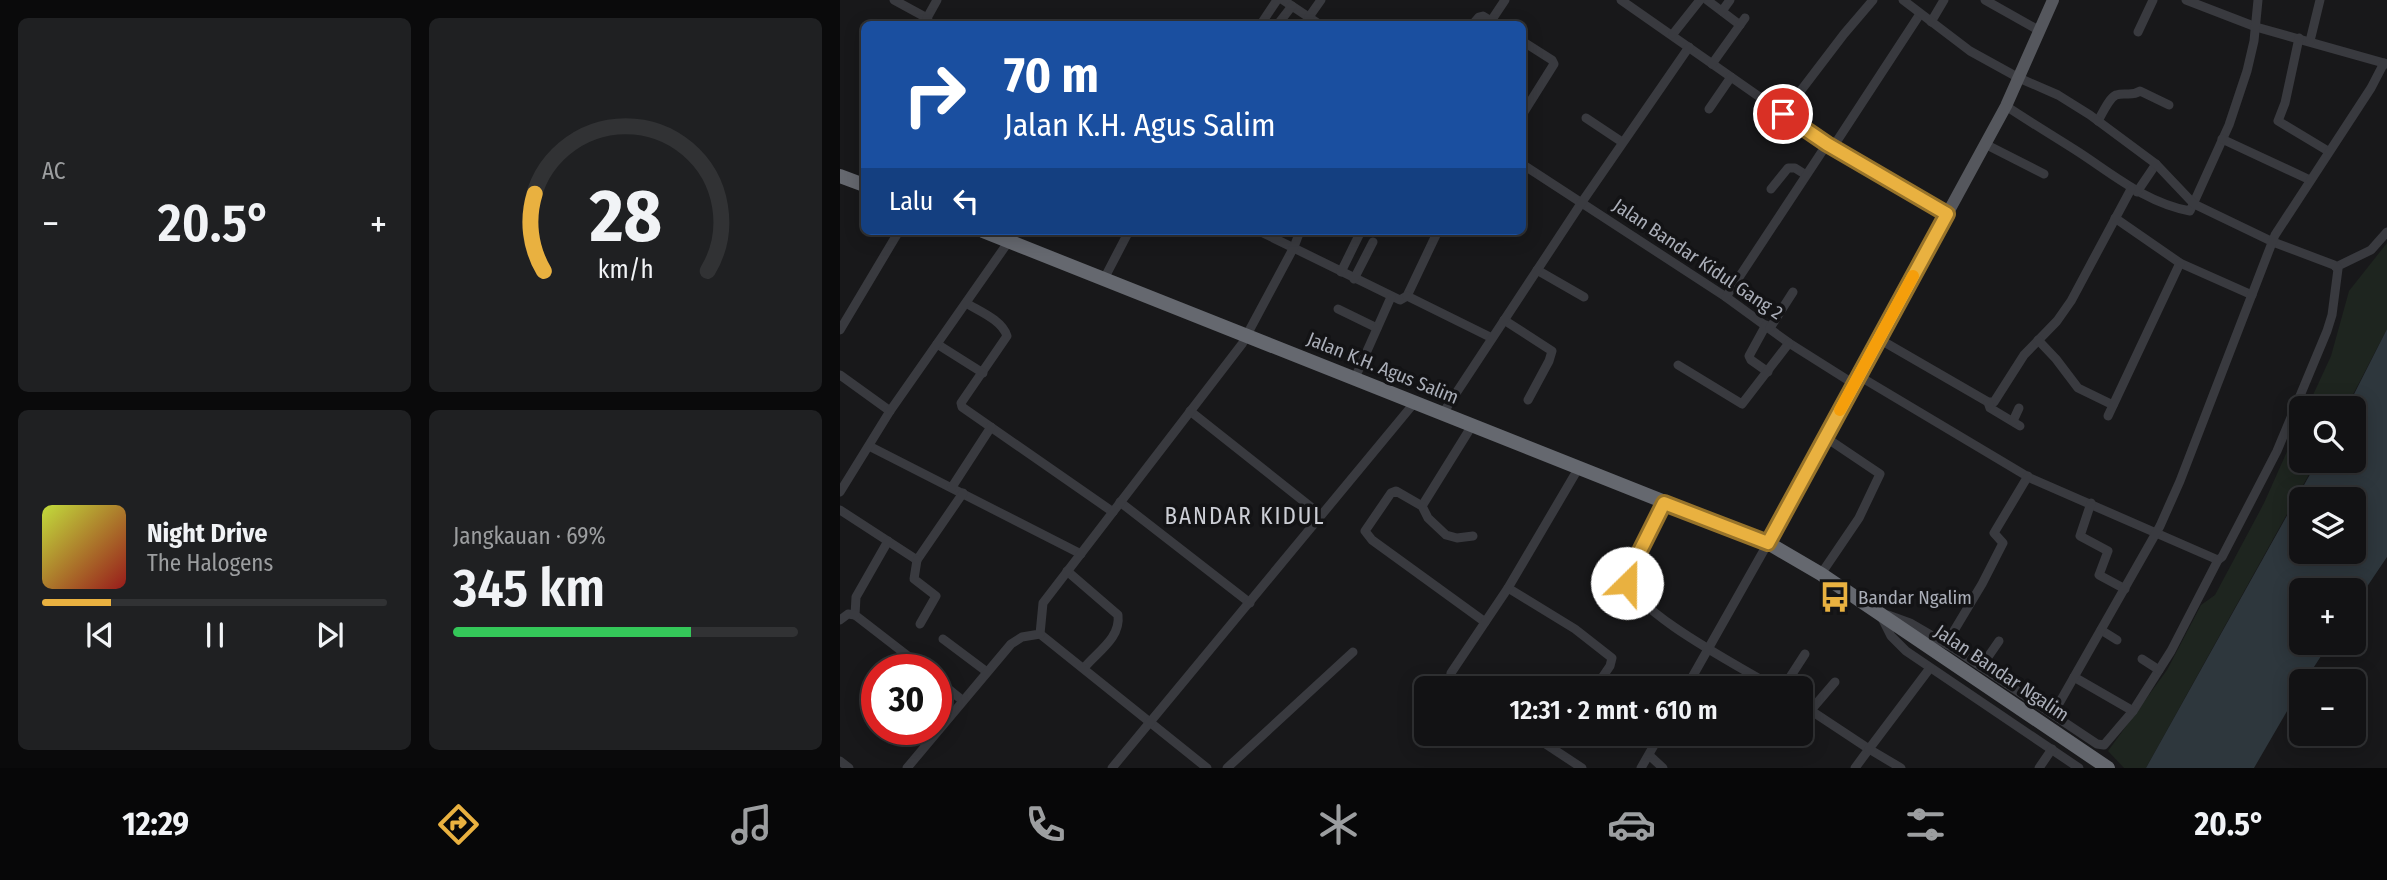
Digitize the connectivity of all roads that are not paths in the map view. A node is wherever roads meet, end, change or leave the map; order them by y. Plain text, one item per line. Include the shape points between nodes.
1 (894, 0) edge
2 (937, 0) edge
3 (1277, 0) edge
4 (1321, 0) edge
5 (1505, 0) edge
6 (1621, 0) edge
7 (1700, 0) edge
8 (1707, 0) edge
9 (1730, 0) edge
10 (1873, 0) edge
11 (1903, 0) edge
12 (1944, 0) edge
13 (1985, 0) edge
14 (2053, 0) edge
15 (2153, 0) edge
16 (2186, 0) edge
17 (2258, 0) edge
18 (2320, 0) edge
19 (1287, 3) edge
20 (1633, 3) edge
21 (1722, 11) junction
22 (1920, 14) junction
23 (1309, 17) junction
24 (928, 21) edge
25 (1263, 21) edge
26 (1279, 21) edge
27 (1315, 21) edge
28 (1476, 21) edge
29 (1491, 21) edge
30 (1495, 21) edge
31 (1931, 22) junction
32 (2256, 27) junction
33 (2040, 31) junction
34 (2138, 32) dead end
35 (1672, 34) junction
36 (2299, 38) junction
37 (2310, 41) junction
38 (1526, 44) edge
39 (1689, 47) junction
40 (2386, 63) edge
41 (1712, 64) junction
42 (1731, 77) junction
43 (2019, 78) junction
44 (2169, 104) dead end
45 (2006, 106) junction
46 (1709, 108) dead end
47 (1526, 110) edge
48 (1783, 114) junction
49 (1586, 118) dead end
50 (2098, 121) junction
51 (2222, 139) junction
52 (1622, 142) junction
53 (1985, 144) junction
54 (1830, 145) junction
55 (2328, 151) junction
56 (2156, 164) junction
57 (1526, 167) edge
58 (2044, 174) dead end
59 (1806, 175) junction
60 (840, 176) edge
61 (2310, 180) junction
62 (861, 183) edge
63 (1771, 189) dead end
64 (2134, 190) junction
65 (1582, 202) junction
66 (2194, 204) junction
67 (1947, 214) junction
68 (2115, 218) junction
69 (2387, 232) edge
70 (897, 235) edge
71 (994, 235) edge
72 (1127, 235) edge
73 (1268, 235) edge
74 (1298, 235) edge
75 (1359, 235) edge
76 (1436, 235) dead end
77 (1009, 241) junction
78 (1373, 242) dead end
79 (2273, 242) junction
80 (1294, 247) junction
81 (2180, 263) junction
82 (2336, 267) junction
83 (1537, 270) junction
84 (1341, 272) junction
85 (1104, 279) junction
86 (1354, 279) junction
87 (1793, 292) dead end
88 (2252, 295) junction
89 (1408, 296) junction
90 (1391, 297) junction
91 (1584, 297) dead end
92 (1726, 297) junction
93 (965, 303) junction
94 (1338, 309) dead end
95 (1504, 320) junction
96 (1768, 327) junction
97 (1377, 328) junction
98 (840, 331) edge
99 (1247, 336) junction
100 (1492, 338) junction
101 (1879, 339) junction
102 (2038, 340) junction
103 (1789, 343) junction
104 (937, 344) junction
105 (1678, 365) dead end
106 (1768, 372) junction
107 (983, 373) junction
108 (840, 375) edge
109 (1354, 377) junction
110 (1857, 380) junction
111 (1528, 400) dead end
112 (1415, 402) junction
113 (1988, 402) junction
114 (2113, 405) junction
115 (2020, 408) dead end
116 (890, 411) junction
117 (1190, 411) junction
118 (1443, 413) junction
119 (2108, 416) dead end
120 (1473, 424) junction
121 (991, 426) junction
122 (1825, 437) junction
123 (869, 446) junction
124 (1578, 469) junction
125 (2028, 476) junction
126 (952, 487) junction
127 (840, 492) edge
128 (963, 493) junction
129 (1120, 502) junction
130 (1664, 503) junction
131 (2091, 503) junction
132 (1422, 506) junction
133 (840, 510) edge
134 (1113, 512) junction
135 (1321, 515) junction
136 (2156, 533) junction
137 (1473, 536) dead end
138 (888, 541) junction
139 (1768, 543) junction
140 (1080, 554) junction
141 (917, 560) junction
142 (2218, 560) junction
143 (1067, 571) junction
144 (1821, 574) junction
145 (1508, 588) junction
146 (2125, 589) junction
147 (1250, 603) junction
148 (1880, 614) junction
149 (855, 615) junction
150 (840, 620) edge
151 (1485, 622) junction
152 (920, 624) dead end
153 (2101, 630) junction
154 (1040, 634) junction
155 (943, 639) dead end
156 (2117, 640) dead end
157 (1999, 641) dead end
158 (1946, 644) junction
159 (1708, 648) junction
160 (1353, 652) dead end
161 (905, 654) edge
162 (1805, 654) dead end
163 (2142, 659) dead end
164 (1981, 667) junction
165 (1084, 668) junction
166 (1930, 668) junction
167 (2159, 670) junction
168 (987, 672) junction
169 (1450, 676) edge
170 (1602, 676) edge
171 (1693, 676) edge
172 (1755, 676) edge
173 (1791, 676) edge
174 (2074, 677) junction
175 (1835, 682) dead end
176 (952, 692) edge
177 (962, 700) junction
178 (1813, 708) edge
179 (1813, 711) edge
180 (2133, 711) junction
181 (2053, 714) junction
182 (1152, 721) junction
183 (1548, 746) edge
184 (1555, 746) edge
185 (1653, 746) edge
186 (1553, 749) junction
187 (1869, 749) junction
188 (2052, 749) junction
189 (1648, 755) junction
190 (840, 761) edge
191 (849, 768) edge
192 (906, 768) edge
193 (1112, 768) edge
194 (1207, 768) edge
195 (1227, 768) edge
196 (1582, 768) edge
197 (1641, 768) edge
198 (1662, 768) edge
199 (1855, 768) edge
200 (1901, 768) edge
201 (2039, 768) edge
202 (2079, 768) edge
203 (2108, 768) edge

1 - 24 street
2 - 24 street
3 - 25 street
4 - 23 street
5 - 30 street
6 - 20 street
7 - 35 street
8 - 21 street
9 - 21 street
10 - 48 street
11 - 22 street
12 - 31 street
13 - 33 street
14 - 33 main road
15 - 34 street
16 - 32 street
17 - 32 street
18 - 37 street
19 - 23 street
19 - 26 street
20 - 35 street
21 - 41 street via 1743,22
22 - 31 street
22 - 54 street
23 - 27 street
28 - 29 street via 1483,16
31 - 43 street via 1970,51
32 - 36 street
32 - 51 street via 2247,71
33 - 43 main road
35 - 39 street
36 - 37 street
36 - 55 street via 2278,121
37 - 40 street
38 - 47 street via 1554,64
39 - 41 street
39 - 52 street
40 - 55 street
41 - 42 street
42 - 46 street
42 - 48 street
43 - 45 main road
43 - 50 street via 2058,95
44 - 50 street via 2140,91 2133,96 2117,95
45 - 53 main road
45 - 64 street
48 - 54 street
49 - 52 street
50 - 56 street
51 - 61 street
51 - 66 street
52 - 65 street
53 - 58 street
53 - 67 main road
54 - 59 street
54 - 67 street
55 - 61 street
56 - 64 street
56 - 66 street
57 - 65 street, Jalan Bandar Kidul Gang 2
59 - 63 street via 1788,167
59 - 92 street
60 - 62 highway
61 - 79 street
64 - 66 street via 2189,211
64 - 68 street
65 - 83 street
65 - 92 street, Jalan Bandar Kidul Gang 2
66 - 79 street
67 - 101 main road
68 - 81 street
68 - 102 street via 2071,301
69 - 82 street via 2371,250
70 - 98 street
71 - 77 highway, Jalan K.H. Agus Salim
72 - 85 street
73 - 80 street
74 - 80 street
75 - 84 street
76 - 89 street
77 - 85 highway, Jalan K.H. Agus Salim
77 - 93 street
78 - 86 street
79 - 82 street
79 - 88 street
80 - 84 street
80 - 99 street
81 - 88 street
81 - 114 street
82 - 142 street via 2327,331 2277,451
83 - 91 street
83 - 95 street
84 - 86 street
85 - 99 highway, Jalan K.H. Agus Salim
86 - 90 street
87 - 96 street
88 - 136 street
89 - 90 street via 1401,300
89 - 100 street
90 - 97 street
92 - 96 street, Jalan Bandar Kidul Gang 2
93 - 104 street
93 - 107 street via 1006,331
94 - 97 street
95 - 100 street
95 - 111 street via 1552,351
96 - 103 street, Jalan Bandar Kidul Gang 2
96 - 106 street via 1749,356
97 - 109 street
99 - 109 highway, Jalan K.H. Agus Salim
99 - 117 street
100 - 118 street
101 - 110 main road
101 - 113 street
102 - 113 street via 1994,402
102 - 114 street via 2078,388
103 - 106 street
103 - 110 street, Jalan Bandar Kidul Gang 2
104 - 107 street
104 - 116 street
105 - 106 street via 1740,404
107 - 121 street via 961,403
108 - 116 street
109 - 112 highway, Jalan K.H. Agus Salim
110 - 122 main road
110 - 125 street, Jalan Bandar Kidul Gang 2
112 - 118 highway, Jalan K.H. Agus Salim
112 - 135 street
113 - 115 street via 1989,408 2017,424
114 - 119 street
116 - 123 street
117 - 129 street
117 - 135 street
118 - 120 highway, Jalan K.H. Agus Salim
120 - 124 highway, Jalan K.H. Agus Salim
120 - 132 street
121 - 126 street
121 - 134 street
122 - 139 main road
122 - 144 street via 1880,474 1855,525
123 - 126 street
123 - 127 street
124 - 130 highway, Jalan K.H. Agus Salim
124 - 145 street
125 - 131 street, Jalan Bandar Kidul Gang 2
125 - 158 street via 1994,533 2003,543
126 - 128 street
128 - 140 street
128 - 141 street
129 - 134 street
129 - 147 street
130 - 139 highway, Jalan K.H. Agus Salim
130 - 159 street via 1627,583 1653,613
131 - 136 street, Jalan Bandar Kidul Gang 2
131 - 146 street via 2080,536 2108,551 2099,575
132 - 137 street via 1427,518 1446,535
132 - 151 street via 1394,491 1366,533
133 - 138 street
134 - 140 street
135 - 147 street
136 - 142 street, Jalan Bandar Kidul Gang 2
136 - 146 street
138 - 141 street
138 - 149 street via 856,597
139 - 144 highway, Jalan Bandar Ngalim
139 - 159 street
140 - 143 street
141 - 152 street via 914,579 936,596
142 - 167 street
143 - 154 street via 1041,608
143 - 165 street via 1118,615 1114,636
144 - 148 highway, Jalan Bandar Ngalim
145 - 151 street
145 - 170 street via 1576,629 1612,658
146 - 153 street
147 - 182 street
148 - 158 street via 1895,616
148 - 166 street via 1896,642
148 - 203 highway, Jalan Bandar Ngalim
149 - 150 street
149 - 161 street
151 - 169 street
153 - 156 street
153 - 174 street
154 - 165 street
154 - 168 street via 1016,639
155 - 168 street
157 - 164 street
158 - 164 street
159 - 171 street
159 - 172 street
160 - 195 street
162 - 173 street
163 - 167 street
164 - 181 street
165 - 182 street
166 - 187 street
166 - 188 street
167 - 180 street
168 - 177 street
174 - 180 street
174 - 181 street
175 - 178 street
176 - 177 street
177 - 192 street
179 - 187 street
180 - 181 street via 2102,745
182 - 193 street
182 - 194 street
183 - 186 street
184 - 186 street
185 - 189 street
186 - 196 street
187 - 199 street
187 - 200 street
188 - 201 street
188 - 202 street
189 - 197 street
189 - 198 street
190 - 191 street

